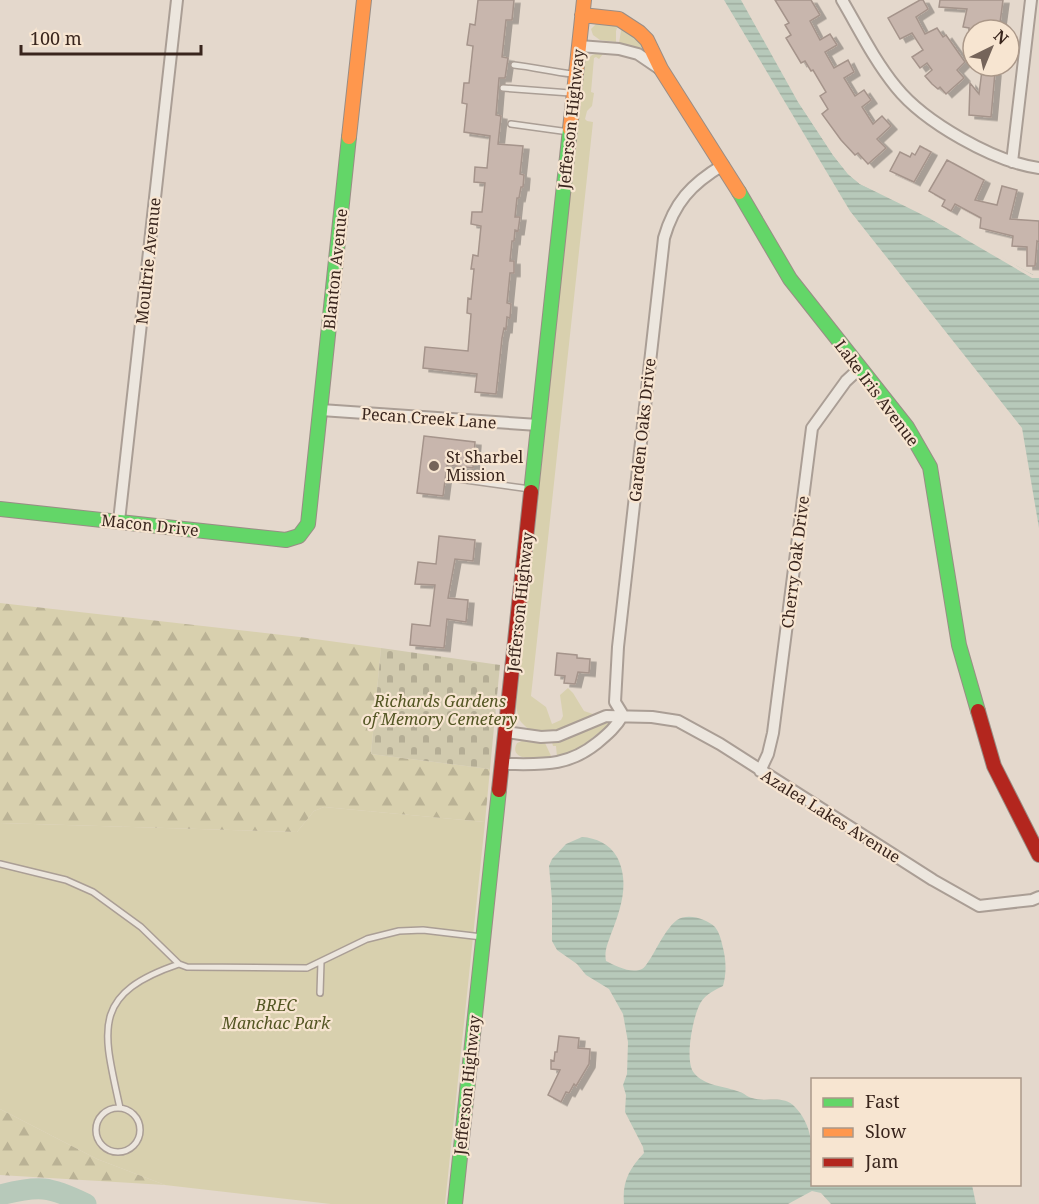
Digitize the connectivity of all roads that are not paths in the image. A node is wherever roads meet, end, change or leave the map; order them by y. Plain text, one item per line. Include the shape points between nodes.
1 (177, 0) edge
2 (364, 0) edge
3 (584, 0) edge
4 (842, 0) edge
5 (1031, 0) edge
6 (582, 15) junction
7 (579, 46) junction
8 (514, 64) dead end
9 (661, 69) junction
10 (577, 75) junction
11 (503, 88) dead end
12 (575, 93) junction
13 (511, 124) dead end
14 (570, 132) junction
15 (1012, 162) junction
16 (723, 165) junction
17 (1039, 168) edge
18 (860, 368) junction
19 (321, 410) junction
20 (538, 425) junction
21 (451, 478) dead end
22 (531, 489) junction
23 (0, 508) edge
24 (119, 521) junction
25 (299, 536) joint
26 (624, 715) junction
27 (506, 732) junction
28 (502, 764) junction
29 (760, 771) junction
30 (1039, 855) edge
31 (0, 864) edge
32 (1039, 897) edge
33 (483, 937) junction
34 (321, 962) junction
35 (179, 964) junction
36 (320, 993) dead end
37 (120, 1108) junction
38 (455, 1204) edge

1 - 24 street, Moultrie Avenue
2 - 19 street, Blanton Avenue
3 - 6 street, Jefferson Highway
4 - 15 street via 898,90 952,132
5 - 15 street
6 - 7 street, Jefferson Highway
6 - 9 street, Lake Iris Avenue via 630,24 646,40
7 - 9 street, Lake Iris Avenue via 638,54
7 - 10 street, Jefferson Highway
8 - 10 lane
9 - 16 street, Lake Iris Avenue
10 - 12 street, Jefferson Highway
11 - 12 lane
12 - 14 street, Jefferson Highway
13 - 14 lane
14 - 20 street, Jefferson Highway
15 - 17 street
16 - 18 street, Lake Iris Avenue via 790,279
16 - 26 street, Garden Oaks Drive via 679,201 664,238 618,647 615,702
18 - 29 street, Cherry Oak Drive via 812,428 775,725 771,747
18 - 30 street, Lake Iris Avenue via 907,428 930,467 959,645 994,766
19 - 20 street, Pecan Creek Lane
19 - 25 street, Blanton Avenue via 308,524
20 - 22 street, Jefferson Highway
21 - 22 lane
22 - 27 street, Jefferson Highway
23 - 24 street, Macon Drive
24 - 25 street, Macon Drive via 286,540
26 - 27 street, Azalea Lakes Avenue via 606,716 558,736
26 - 28 street via 615,729 576,757 556,764
26 - 29 street, Azalea Lakes Avenue via 678,721
27 - 28 street, Jefferson Highway
28 - 33 street, Jefferson Highway
29 - 32 street, Azalea Lakes Avenue via 979,906
31 - 35 lane via 66,880 93,892 141,927
33 - 34 lane via 399,931 367,939
33 - 38 street, Jefferson Highway
34 - 35 lane via 298,969
34 - 36 lane
35 - 37 lane via 140,979 123,993 112,1010 107,1026 108,1046
37 - 37 lane via 100,1117 96,1131 102,1145 115,1152 129,1149 140,1132 132,1114

